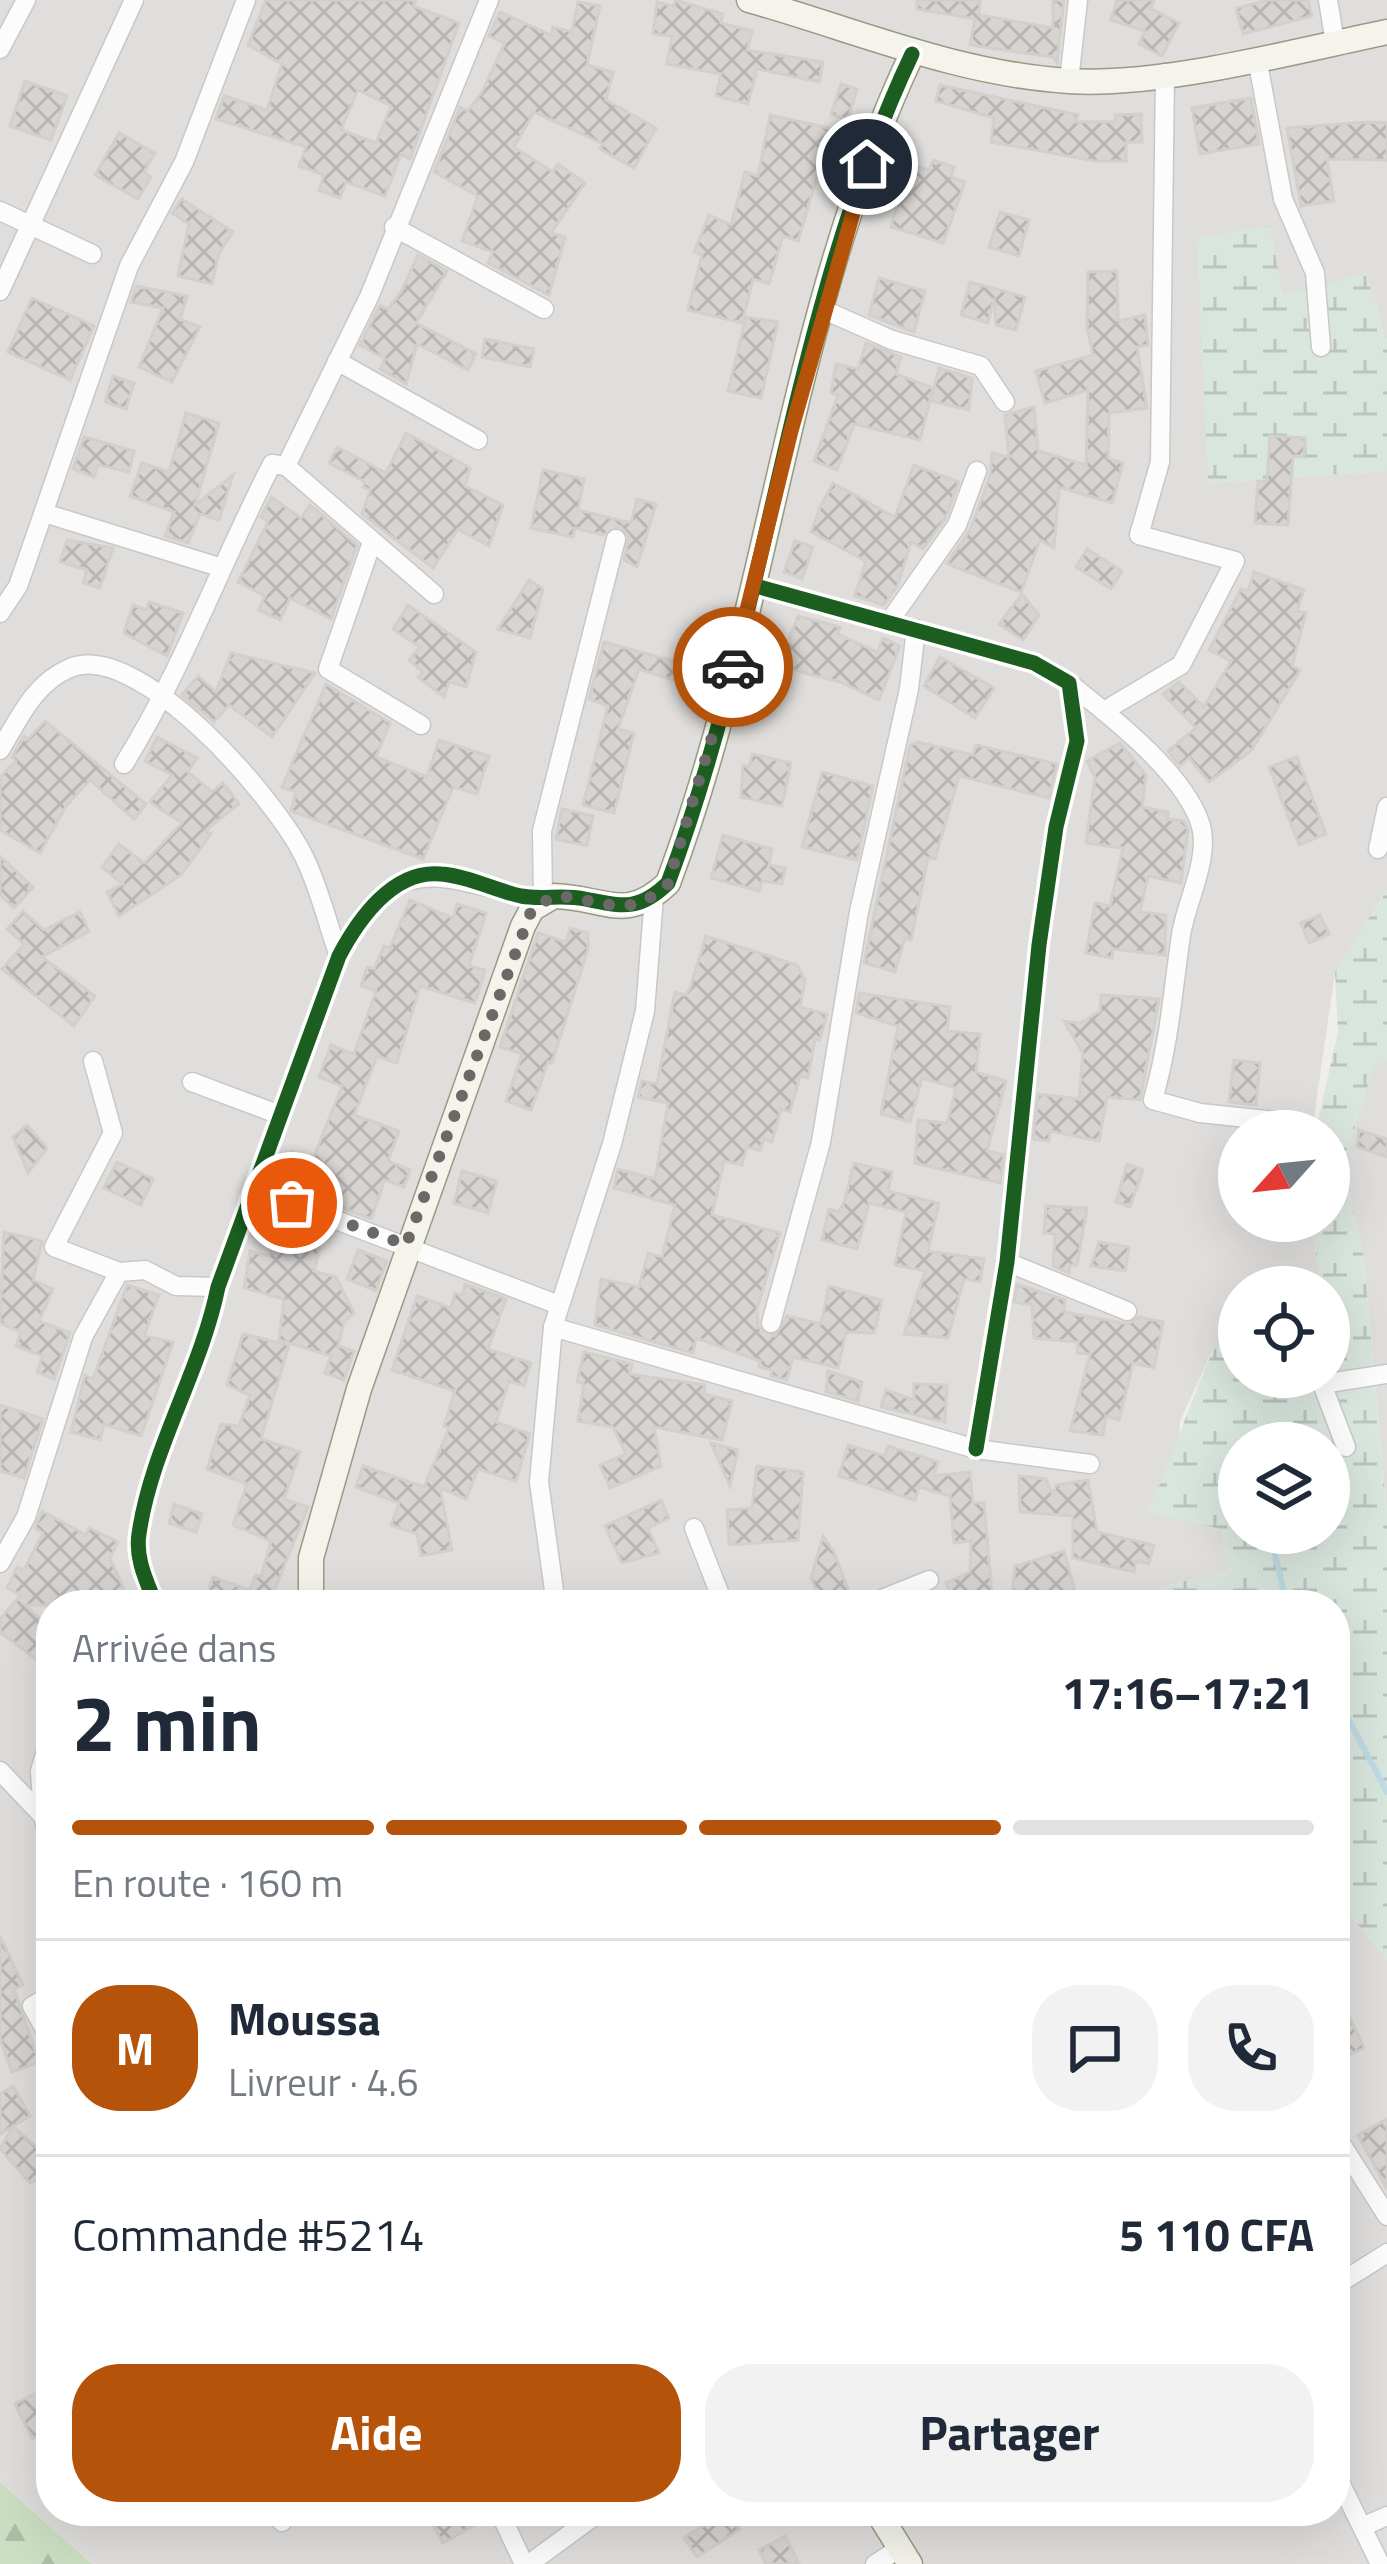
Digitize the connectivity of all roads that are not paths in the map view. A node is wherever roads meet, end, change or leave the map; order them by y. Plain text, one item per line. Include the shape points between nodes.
1 (26, 0) edge
2 (134, 0) edge
3 (245, 0) edge
4 (489, 0) edge
5 (749, 0) edge
6 (1078, 0) edge
7 (1328, 0) edge
8 (1387, 32) edge
9 (1335, 43) junction
10 (0, 49) edge
11 (912, 54) junction
12 (1257, 58) junction
13 (1165, 73) junction
14 (1069, 82) junction
15 (0, 211) edge
16 (29, 227) junction
17 (394, 227) junction
18 (92, 254) dead end
19 (0, 290) edge
20 (544, 309) dead end
21 (824, 310) junction
22 (1321, 346) dead end
23 (338, 361) junction
24 (1005, 402) dead end
25 (478, 440) dead end
26 (286, 466) junction
27 (977, 471) dead end
28 (44, 513) junction
29 (616, 539) dead end
30 (372, 542) junction
31 (220, 567) junction
32 (756, 586) junction
33 (434, 594) dead end
34 (0, 613) edge
35 (890, 622) junction
36 (916, 629) junction
37 (1069, 683) junction
38 (166, 697) junction
39 (1104, 711) junction
40 (421, 725) dead end
41 (0, 750) edge
42 (124, 764) dead end
43 (1387, 807) edge
44 (1378, 849) dead end
45 (654, 897) junction
46 (543, 900) junction
47 (339, 956) junction
48 (93, 1061) dead end
49 (192, 1082) dead end
50 (280, 1115) junction
51 (1218, 1115) edge
52 (255, 1189) junction
53 (406, 1245) junction
54 (1007, 1262) junction
55 (118, 1272) junction
56 (218, 1287) junction
57 (556, 1304) junction
58 (1126, 1311) dead end
59 (771, 1324) dead end
60 (553, 1327) junction
61 (1387, 1374) edge
62 (1336, 1422) edge
63 (976, 1449) junction
64 (1090, 1464) dead end
65 (694, 1528) dead end
66 (0, 1560) edge
67 (929, 1580) dead end
68 (150, 1590) edge
69 (312, 1590) edge
70 (554, 1590) edge
71 (718, 1590) edge
72 (904, 1590) edge
73 (0, 1771) edge
74 (36, 1809) edge
75 (1350, 2158) edge
76 (1387, 2216) edge
77 (1387, 2253) edge
78 (1350, 2276) edge
79 (1350, 2503) edge
80 (1387, 2516) edge
81 (508, 2526) edge
82 (580, 2526) edge
83 (886, 2526) edge
84 (1362, 2527) junction
85 (905, 2556) edge
86 (527, 2564) edge
87 (875, 2564) edge
88 (1380, 2564) edge

1 - 10 street
2 - 16 street
3 - 28 street via 184,162 129,266
4 - 17 street
5 - 11 street
6 - 14 street
7 - 9 street
8 - 9 street
9 - 12 street
11 - 14 street
11 - 21 street via 867,164
12 - 13 street
12 - 22 street via 1282,199 1315,273
13 - 14 street
13 - 39 street via 1160,461 1139,536 1235,561 1181,665
15 - 16 street
16 - 18 street
16 - 19 street
17 - 20 street
17 - 23 street
21 - 24 street via 981,366
21 - 32 street
23 - 25 street
23 - 26 street
26 - 30 street
26 - 31 street via 272,464
27 - 35 street via 957,525
28 - 31 street
28 - 34 street
29 - 46 street via 542,831
30 - 33 street
30 - 40 street via 328,669
31 - 38 street
32 - 35 street
32 - 45 street via 676,863
35 - 36 street
36 - 37 street via 1034,663
36 - 59 street via 821,1142
37 - 39 street
37 - 54 street via 1077,741 1039,944
38 - 41 street via 93,665 72,667 31,697
38 - 42 street
38 - 47 street via 272,803 306,859
39 - 51 street via 1173,783 1202,827 1181,932 1173,1031 1153,1100
43 - 44 street
45 - 46 street via 623,908
45 - 57 street via 645,1011 612,1144
46 - 47 street via 438,873 416,876 358,917
46 - 53 street via 523,926
47 - 50 street
48 - 55 street via 113,1133 54,1246
49 - 50 street
50 - 52 street
52 - 53 street
52 - 56 street
53 - 57 street
53 - 69 street via 318,1529
54 - 58 street
54 - 63 street
55 - 56 street
55 - 66 street via 83,1337 26,1517
56 - 68 street via 139,1534
57 - 60 street
60 - 63 street
60 - 70 street via 539,1482
61 - 62 street via 1322,1384
63 - 64 street
65 - 71 street
67 - 72 street
73 - 74 street
75 - 76 street
77 - 78 street
79 - 84 street
80 - 84 street
81 - 86 street
82 - 86 street
83 - 85 street
84 - 88 street
85 - 87 street

